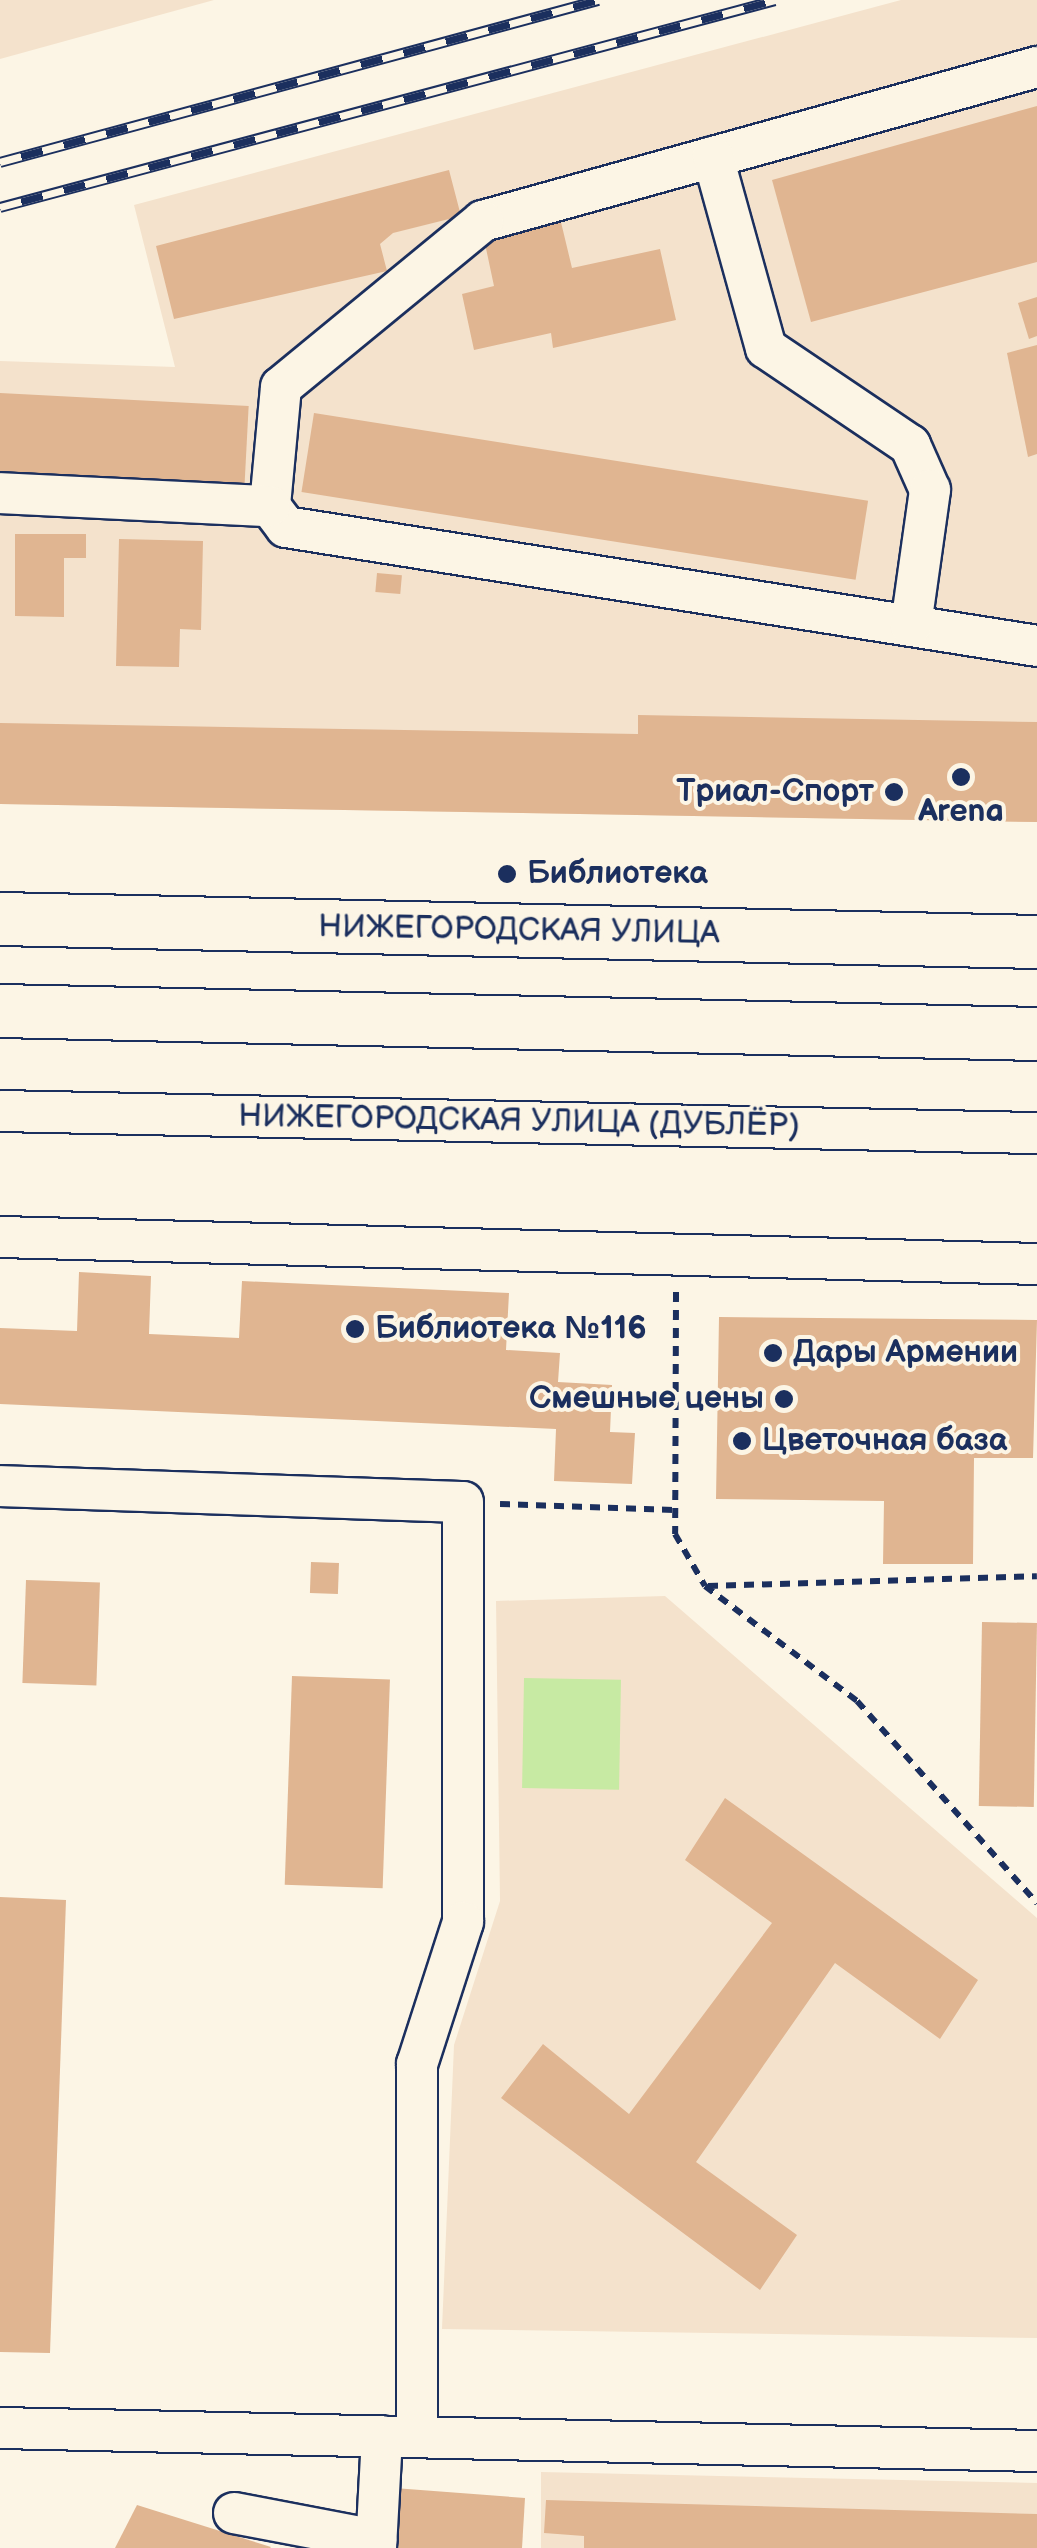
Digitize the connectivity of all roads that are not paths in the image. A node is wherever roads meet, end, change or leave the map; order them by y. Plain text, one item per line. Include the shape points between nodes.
1 (1037, 68) edge
2 (713, 157) junction
3 (0, 493) edge
4 (270, 506) junction
5 (911, 626) junction
6 (1037, 646) edge
7 (0, 919) edge
8 (1037, 942) edge
9 (0, 1011) edge
10 (1037, 1034) edge
11 (0, 1111) edge
12 (1037, 1133) edge
13 (0, 1237) edge
14 (1037, 1264) edge
15 (0, 1486) edge
16 (0, 2428) edge
17 (400, 2436) junction
18 (1037, 2451) edge
19 (234, 2513) dead end
20 (376, 2544) edge

1 - 2 street
2 - 4 street via 484,221 281,387
2 - 5 street via 766,348 910,444 930,490
3 - 4 street
4 - 5 street via 286,527
5 - 6 street
7 - 8 main road, НИЖЕГОРОДСКАЯ УЛИЦА
9 - 10 main road
11 - 12 street, НИЖЕГОРОДСКАЯ УЛИЦА (ДУБЛЁР)
13 - 14 street via 676,1249
15 - 17 street via 463,1502 463,1922 417,2064
16 - 17 street
17 - 18 street
17 - 20 street
19 - 20 street

